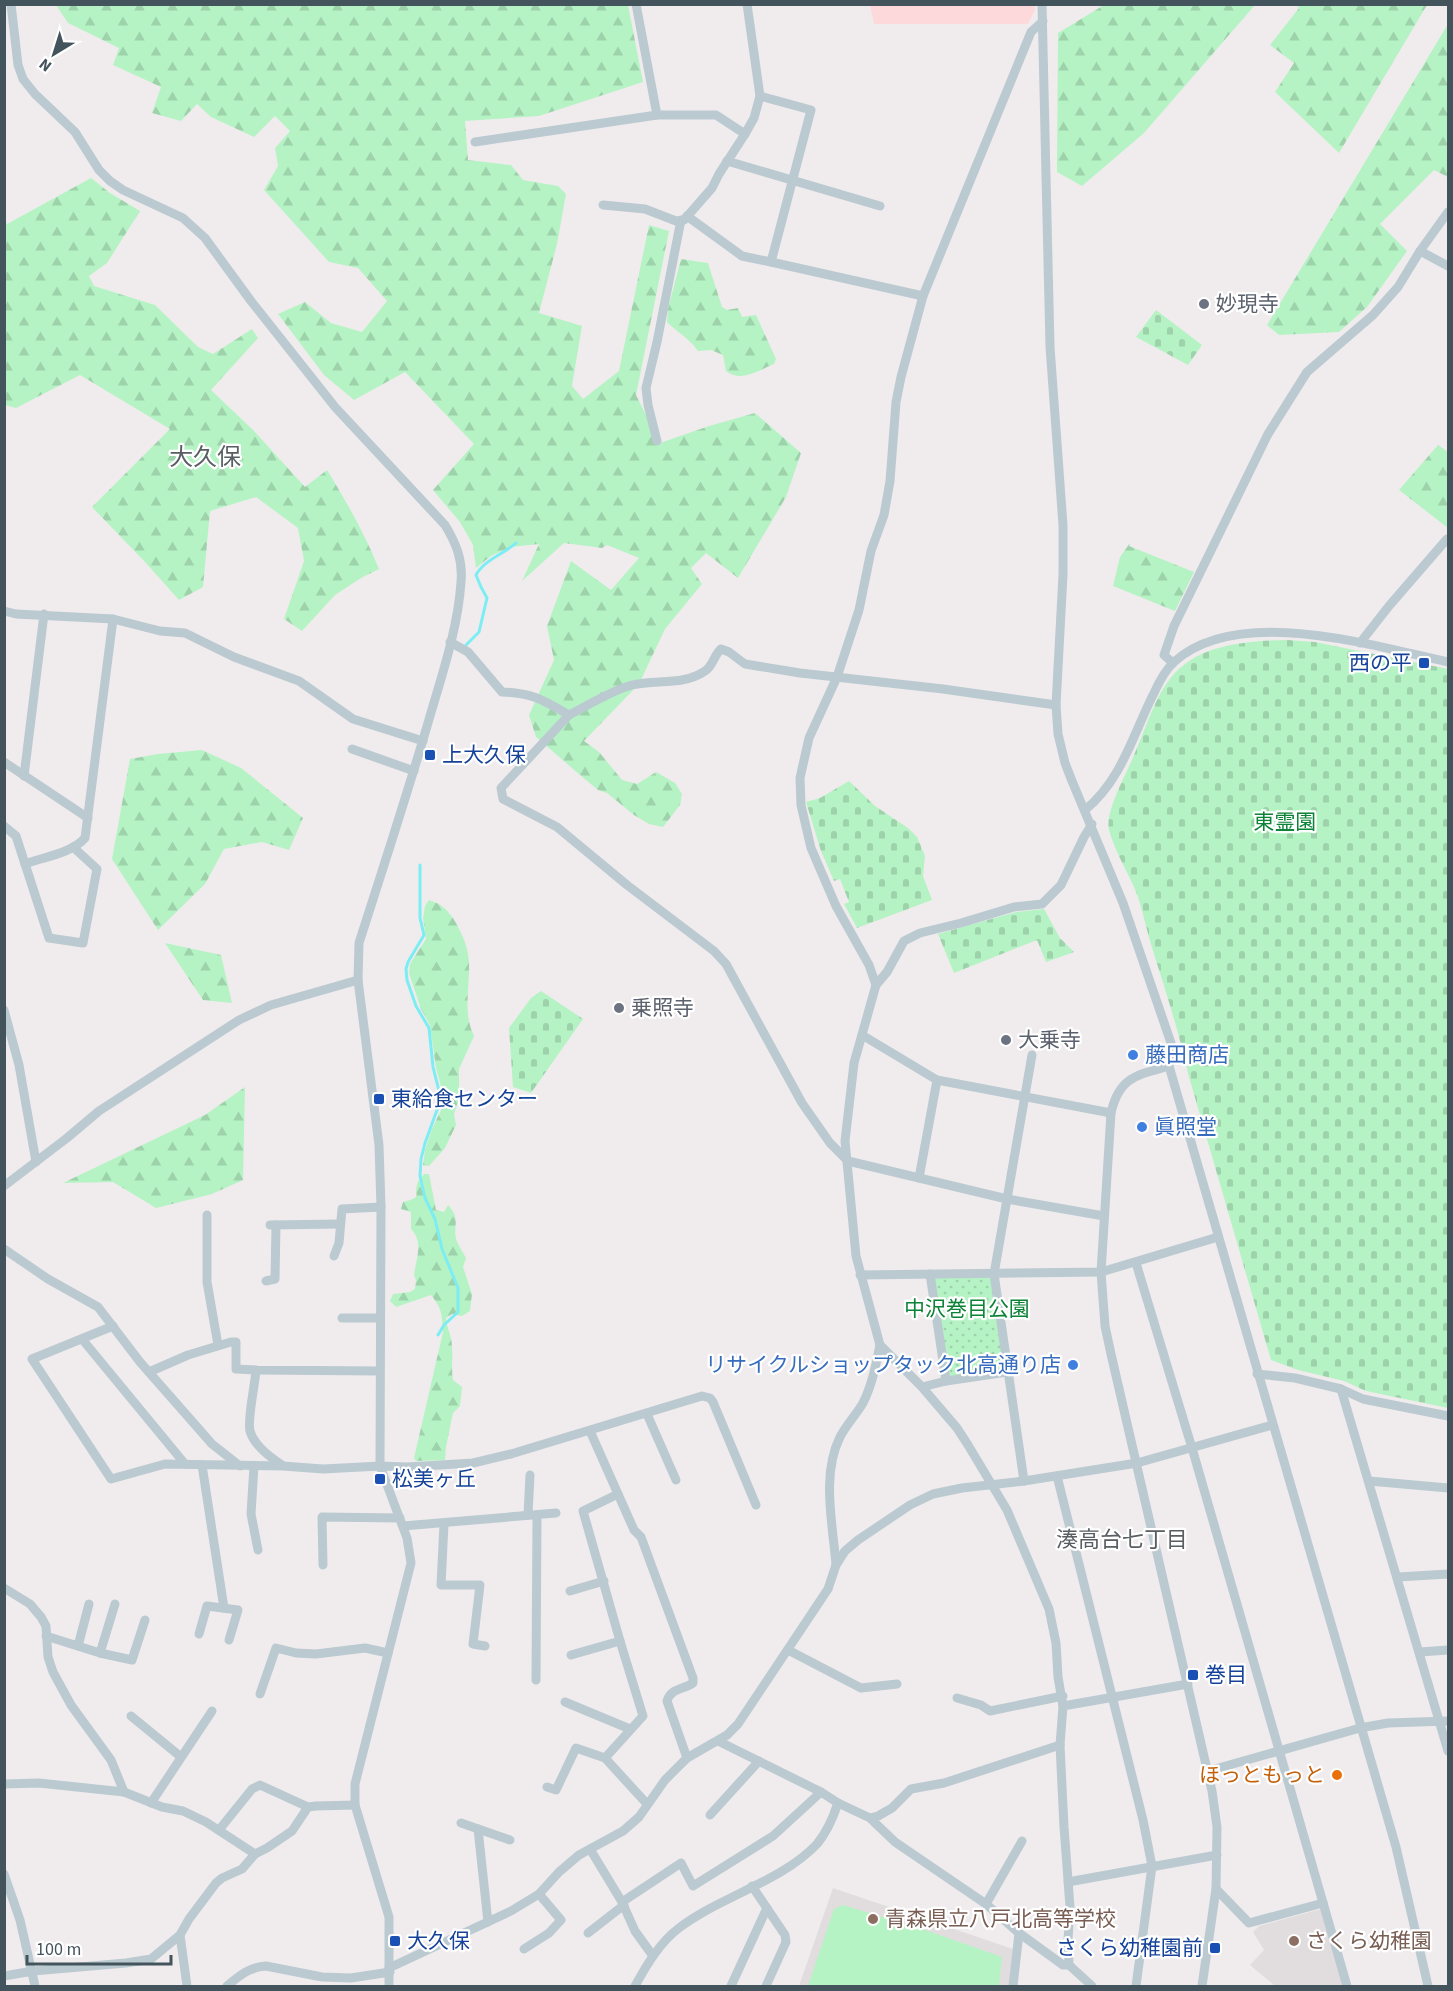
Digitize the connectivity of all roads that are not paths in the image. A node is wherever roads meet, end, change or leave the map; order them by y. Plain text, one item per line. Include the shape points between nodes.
1 (11, 4) edge
2 (636, 4) edge
3 (747, 4) edge
4 (1042, 4) edge
5 (1043, 21) junction
6 (10, 42) edge
7 (760, 96) junction
8 (657, 115) junction
9 (745, 134) junction
10 (475, 142) dead end
11 (728, 161) junction
12 (793, 180) junction
13 (603, 206) dead end
14 (880, 206) dead end
15 (1449, 212) edge
16 (684, 218) junction
17 (1420, 250) junction
18 (771, 262) junction
19 (1449, 266) edge
20 (923, 296) junction
21 (657, 441) dead end
22 (1447, 539) edge
23 (4, 611) edge
24 (44, 614) junction
25 (113, 619) junction
26 (450, 642) junction
27 (1360, 643) junction
28 (1173, 663) junction
29 (1449, 663) edge
30 (837, 677) junction
31 (1056, 705) junction
32 (569, 715) junction
33 (423, 741) junction
34 (352, 749) dead end
35 (4, 762) edge
36 (414, 771) junction
37 (24, 776) junction
38 (1085, 810) junction
39 (88, 818) junction
40 (1092, 824) junction
41 (4, 826) edge
42 (73, 847) junction
43 (25, 864) junction
44 (358, 980) junction
45 (876, 985) junction
46 (4, 1010) edge
47 (862, 1035) junction
48 (1032, 1054) dead end
49 (1169, 1066) junction
50 (938, 1080) junction
51 (1025, 1097) junction
52 (1111, 1113) junction
53 (848, 1161) junction
54 (36, 1162) junction
55 (919, 1178) junction
56 (4, 1186) edge
57 (1007, 1199) junction
58 (381, 1207) junction
59 (207, 1215) dead end
60 (1104, 1216) junction
61 (340, 1224) junction
62 (1218, 1237) junction
63 (4, 1249) edge
64 (334, 1256) dead end
65 (1136, 1263) junction
66 (1101, 1272) junction
67 (930, 1274) junction
68 (994, 1274) junction
69 (860, 1275) junction
70 (266, 1281) dead end
71 (342, 1318) dead end
72 (380, 1318) junction
73 (113, 1326) junction
74 (82, 1339) junction
75 (218, 1344) junction
76 (880, 1345) junction
77 (256, 1370) junction
78 (380, 1371) junction
79 (149, 1372) junction
80 (1007, 1372) junction
81 (1257, 1374) junction
82 (946, 1380) junction
83 (922, 1387) junction
84 (1341, 1389) junction
85 (647, 1414) junction
86 (1449, 1416) edge
87 (1272, 1425) junction
88 (590, 1431) junction
89 (1192, 1448) junction
90 (1137, 1463) junction
91 (185, 1464) junction
92 (202, 1465) junction
93 (240, 1466) junction
94 (254, 1466) junction
95 (283, 1466) junction
96 (380, 1466) junction
97 (530, 1475) dead end
98 (1057, 1476) junction
99 (676, 1480) dead end
100 (1369, 1480) junction
101 (1024, 1481) junction
102 (993, 1486) junction
103 (1449, 1488) edge
104 (618, 1494) junction
105 (756, 1505) dead end
106 (556, 1513) dead end
107 (533, 1515) junction
108 (401, 1522) junction
109 (444, 1524) junction
110 (258, 1550) dead end
111 (323, 1565) dead end
112 (836, 1565) junction
113 (1449, 1574) edge
114 (1398, 1576) junction
115 (604, 1581) junction
116 (4, 1588) edge
117 (570, 1591) dead end
118 (115, 1604) dead end
119 (89, 1605) dead end
120 (224, 1608) junction
121 (145, 1620) dead end
122 (199, 1634) dead end
123 (46, 1636) junction
124 (229, 1640) dead end
125 (620, 1641) junction
126 (78, 1646) junction
127 (484, 1646) dead end
128 (788, 1650) junction
129 (1449, 1650) edge
130 (1420, 1652) junction
131 (100, 1653) junction
132 (388, 1653) junction
133 (571, 1654) dead end
134 (536, 1680) dead end
135 (897, 1684) dead end
136 (1188, 1684) junction
137 (260, 1694) dead end
138 (1112, 1697) junction
139 (957, 1698) dead end
140 (1063, 1701) junction
141 (566, 1702) dead end
142 (212, 1711) dead end
143 (131, 1716) dead end
144 (1444, 1721) edge
145 (1360, 1728) junction
146 (630, 1729) junction
147 (718, 1741) junction
148 (1060, 1745) junction
149 (1449, 1751) edge
150 (1278, 1752) junction
151 (181, 1757) junction
152 (604, 1758) junction
153 (687, 1758) junction
154 (759, 1761) junction
155 (1208, 1771) junction
156 (4, 1784) edge
157 (547, 1786) dead end
158 (124, 1792) junction
159 (821, 1792) junction
160 (151, 1803) junction
161 (838, 1803) junction
162 (647, 1804) junction
163 (355, 1805) junction
164 (308, 1808) junction
165 (710, 1815) dead end
166 (870, 1818) junction
167 (461, 1823) dead end
168 (478, 1829) junction
169 (219, 1830) junction
170 (510, 1840) dead end
171 (1022, 1841) dead end
172 (590, 1849) junction
173 (255, 1854) junction
174 (1217, 1855) junction
175 (1152, 1866) junction
176 (4, 1874) edge
177 (1068, 1882) junction
178 (752, 1886) junction
179 (1216, 1889) junction
180 (539, 1894) junction
181 (623, 1903) junction
182 (1323, 1903) junction
183 (986, 1904) junction
184 (767, 1908) junction
185 (488, 1922) junction
186 (588, 1933) dead end
187 (1019, 1933) junction
188 (180, 1935) junction
189 (524, 1949) dead end
190 (653, 1956) junction
191 (1070, 1965) junction
192 (390, 1970) junction
193 (33, 1971) junction
194 (4, 1976) edge
195 (637, 1983) edge
196 (35, 1986) edge
197 (187, 1986) edge
198 (227, 1986) edge
199 (389, 1986) edge
200 (647, 1986) edge
201 (731, 1986) edge
202 (766, 1986) edge
203 (1013, 1986) edge
204 (1092, 1986) edge
205 (1136, 1986) edge
206 (1202, 1986) edge
207 (1347, 1986) edge
208 (1428, 1986) edge

1 - 6 street
2 - 8 street
3 - 7 street
4 - 5 street
5 - 20 street via 1031,32
5 - 31 street via 1050,347 1063,525
6 - 26 street via 23,79 75,132 99,170 123,190 183,218 205,238 335,407 445,525 456,544 461,570
7 - 9 street
7 - 12 street via 811,110
8 - 9 street via 716,115
8 - 10 street
9 - 11 street
11 - 12 street
11 - 16 street via 711,188
12 - 14 street
12 - 18 street
13 - 16 street via 645,209 676,221
15 - 17 street
16 - 18 street via 742,256
16 - 21 street via 646,388
17 - 19 street
17 - 28 street via 1398,287 1373,315 1307,372 1268,434 1174,626 1164,655
18 - 20 street
20 - 30 street via 901,376 887,500
22 - 27 street
23 - 24 street
24 - 25 street
24 - 37 street
25 - 33 street via 185,633 234,657 299,681 353,719
25 - 39 street
26 - 32 street via 468,652 502,692 540,698
26 - 33 street
27 - 28 street via 1262,632 1212,641
27 - 29 street
28 - 38 street via 1153,695 1116,776
30 - 31 street
30 - 32 street via 745,663 721,649 700,674 632,685
30 - 45 street via 809,738 800,778 801,805 811,848 826,886
31 - 38 street via 1065,763
32 - 53 street via 501,788 502,799 557,827 714,951 726,964 802,1103
33 - 36 street
34 - 36 street
35 - 37 street
36 - 44 street via 359,943
37 - 39 street
38 - 40 street
39 - 42 street via 85,838
40 - 45 street via 1061,885 1042,904 1014,907 920,933 904,941
40 - 49 street via 1171,1043
41 - 43 street via 16,836
42 - 43 street
42 - 43 street via 97,869 83,943 50,938
44 - 54 street via 271,1005 239,1020 99,1111
44 - 58 street via 378,1145
45 - 47 street
46 - 54 street via 19,1065
47 - 50 street
47 - 53 street via 847,1114
48 - 51 street
49 - 52 street via 1130,1079 1120,1087
49 - 62 street
50 - 51 street
50 - 55 street
51 - 52 street
51 - 57 street
52 - 60 street
53 - 55 street
53 - 69 street
54 - 56 street
55 - 57 street
57 - 60 street
57 - 68 street
58 - 61 street via 344,1207
58 - 72 street
59 - 75 street via 207,1282
60 - 66 street
61 - 64 street
61 - 70 street via 273,1225 275,1279
62 - 65 street
62 - 81 street
63 - 73 street via 98,1307
65 - 66 street
65 - 89 street
66 - 68 street
66 - 90 street via 1105,1326
67 - 68 street
67 - 69 street
67 - 82 street
68 - 80 street
69 - 76 street
71 - 72 street
72 - 78 street
73 - 74 street
73 - 79 street
74 - 91 street
74 - 91 street via 32,1359 111,1479 165,1464
75 - 77 street via 236,1342 236,1369
75 - 79 street
76 - 83 street
76 - 112 street via 871,1385 839,1438 830,1478
77 - 78 street
77 - 95 street via 250,1432
78 - 96 street
79 - 93 street via 212,1444
80 - 82 street
80 - 101 street
81 - 84 street
81 - 87 street
82 - 83 street
83 - 102 street via 957,1428
84 - 86 street via 1363,1399
84 - 100 street
85 - 88 street
85 - 99 street
85 - 105 street via 702,1396 710,1398
87 - 89 street
87 - 145 street
88 - 96 street via 473,1462
88 - 104 street
89 - 90 street
89 - 150 street
90 - 98 street
90 - 136 street
91 - 92 street
92 - 93 street
92 - 120 street
93 - 94 street
94 - 95 street
94 - 110 street via 251,1514
95 - 96 street
96 - 108 street
97 - 107 street
98 - 101 street
98 - 138 street
100 - 103 street
100 - 114 street
101 - 102 street
102 - 112 street via 946,1491 910,1505 858,1540
102 - 140 street via 1049,1609
104 - 115 street via 583,1511
104 - 153 street via 641,1537 693,1678 689,1686 672,1691 667,1701
106 - 107 street
107 - 109 street
107 - 134 street
108 - 109 street
108 - 111 street via 322,1517
108 - 132 street via 411,1563
109 - 127 street via 441,1585 480,1585 473,1644
112 - 128 street via 828,1589
113 - 114 street
114 - 130 street
115 - 117 street
115 - 125 street
116 - 123 street via 30,1604 46,1626
118 - 131 street
119 - 126 street
120 - 122 street via 207,1606
120 - 124 street via 238,1610
121 - 131 street via 132,1660
123 - 126 street
123 - 158 street via 53,1672 71,1705 111,1760
125 - 133 street
125 - 146 street via 643,1716
126 - 131 street
128 - 135 street via 861,1688
128 - 147 street via 738,1724
129 - 130 street
130 - 144 street
132 - 137 street via 365,1648 316,1654 276,1648
132 - 163 street via 355,1784
136 - 138 street
136 - 155 street
138 - 140 street
138 - 175 street
139 - 140 street via 990,1711
140 - 148 street
141 - 146 street
142 - 151 street
143 - 151 street
144 - 145 street
144 - 149 street
145 - 150 street
145 - 208 street via 1396,1847
146 - 152 street
147 - 153 street
147 - 154 street
148 - 166 street via 944,1783 911,1789 892,1808
148 - 177 street
150 - 155 street
150 - 182 street
151 - 160 street
152 - 157 street via 576,1748 556,1790
152 - 162 street
153 - 162 street
154 - 159 street
154 - 165 street
155 - 174 street
156 - 158 street via 39,1783
158 - 160 street
159 - 161 street
159 - 181 street via 773,1836 693,1886 681,1863
160 - 169 street via 183,1811
161 - 166 street
161 - 178 street via 828,1827 806,1854
162 - 172 street via 623,1831
163 - 164 street
163 - 192 street via 389,1917
164 - 169 street via 260,1785 252,1789
164 - 173 street via 292,1831
166 - 183 street via 895,1842
167 - 168 street
168 - 170 street
168 - 185 street
169 - 173 street
171 - 183 street
172 - 180 street via 559,1872
172 - 181 street
173 - 188 street via 242,1869 216,1883
174 - 175 street
174 - 179 street
175 - 177 street
175 - 205 street
176 - 193 street via 21,1920
177 - 191 street
178 - 184 street
178 - 190 street via 678,1929
179 - 182 street via 1249,1923
179 - 206 street
180 - 185 street
180 - 189 street via 561,1920
181 - 186 street
181 - 190 street via 635,1931
182 - 207 street
183 - 187 street
184 - 201 street
184 - 202 street via 786,1942
185 - 192 street
187 - 191 street via 1064,1965
187 - 203 street
188 - 193 street via 151,1959
188 - 197 street
190 - 195 street
191 - 204 street
192 - 198 street via 351,1978 256,1966
192 - 199 street
193 - 194 street
193 - 196 street
195 - 200 street

